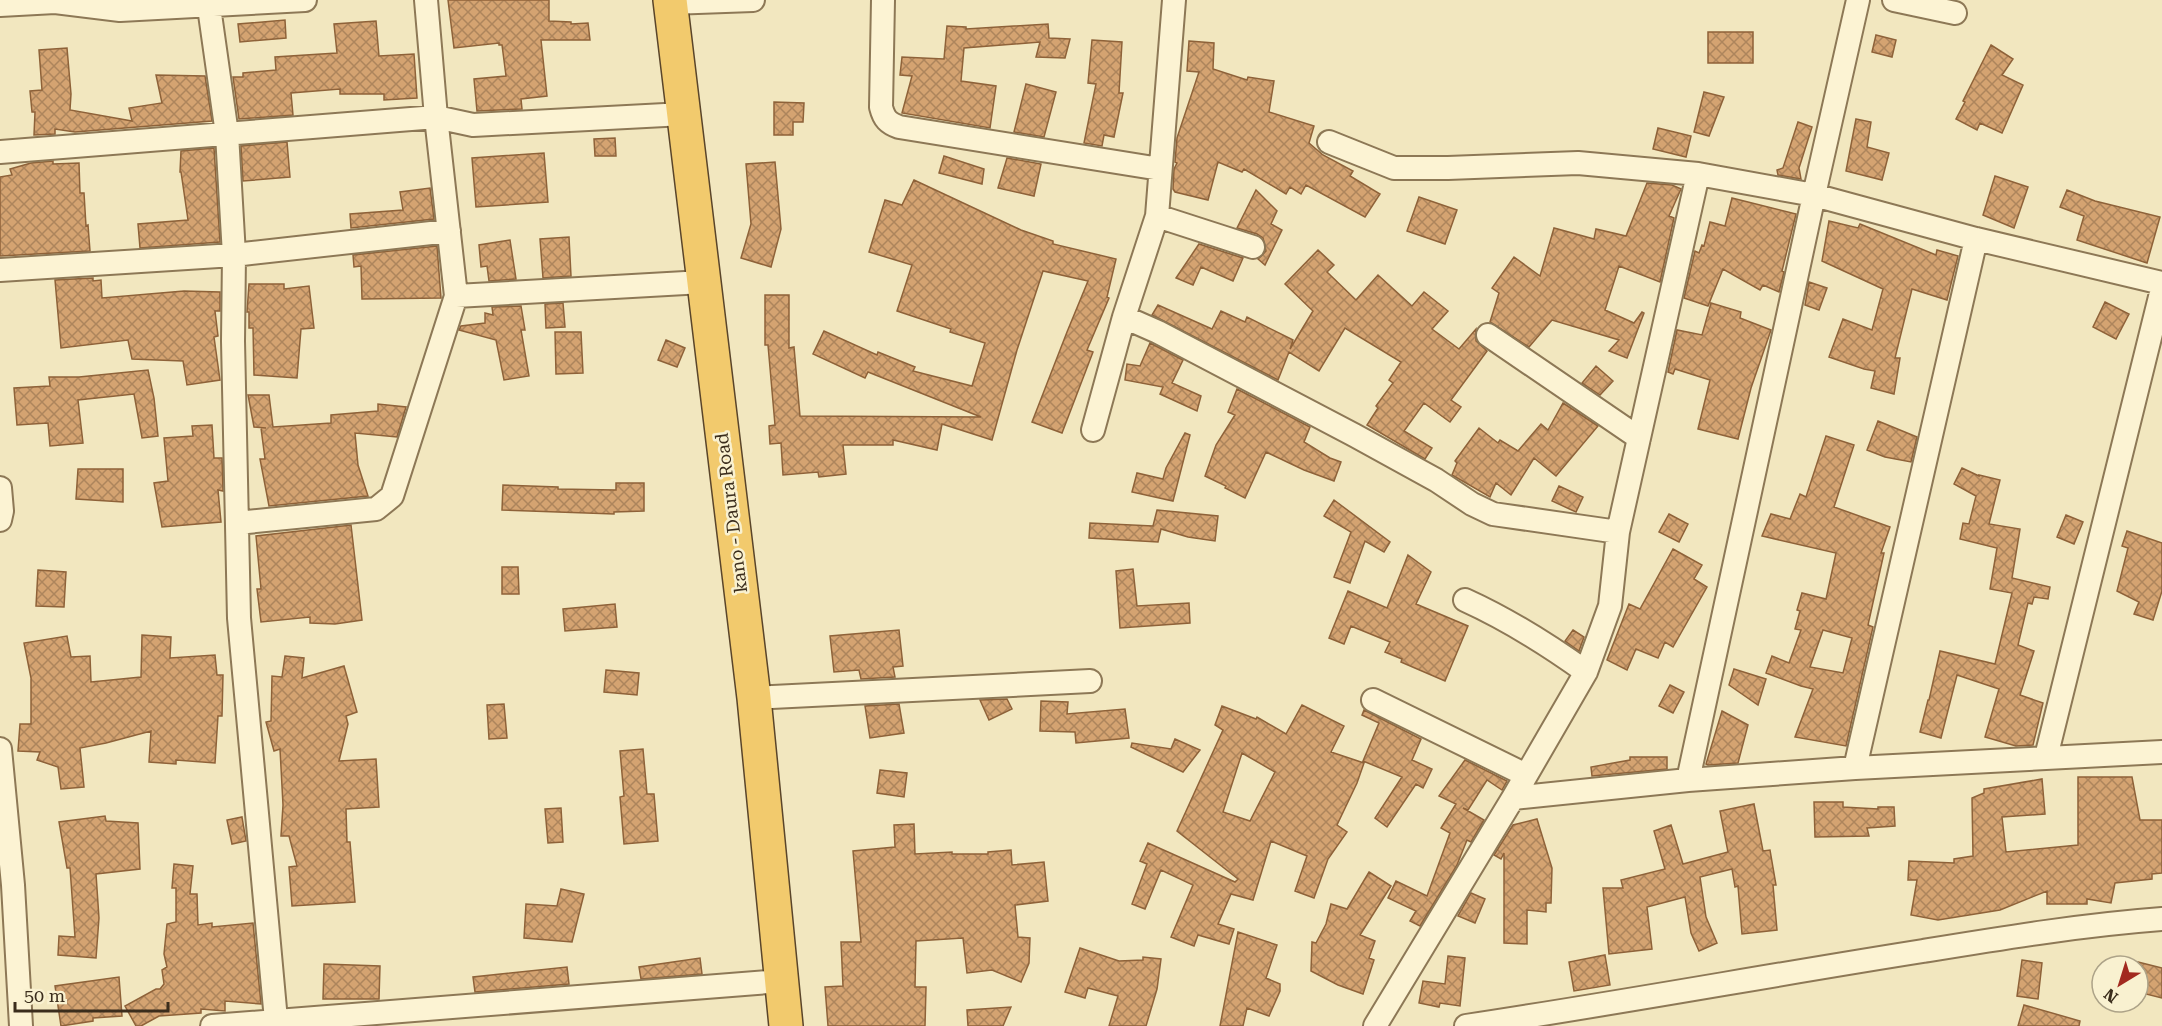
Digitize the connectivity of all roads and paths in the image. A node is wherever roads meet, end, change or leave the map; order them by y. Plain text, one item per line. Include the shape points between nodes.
1 (305, 0) edge
2 (426, 0) edge
3 (753, 0) edge
4 (884, 0) edge
5 (1174, 0) edge
6 (1858, 0) edge
7 (1894, 0) edge
8 (670, 2) edge
9 (208, 3) edge
10 (0, 6) edge
11 (1955, 13) dead end
12 (684, 114) junction
13 (436, 117) junction
14 (227, 134) junction
15 (1329, 142) dead end
16 (0, 152) edge
17 (1160, 169) junction
18 (1698, 174) junction
19 (1814, 195) junction
20 (1157, 216) junction
21 (449, 231) junction
22 (1976, 239) junction
23 (1253, 247) dead end
24 (234, 255) junction
25 (0, 270) edge
26 (703, 282) junction
27 (2162, 283) edge
28 (2162, 289) edge
29 (456, 296) junction
30 (1124, 317) junction
31 (1488, 335) dead end
32 (1093, 430) dead end
33 (1639, 438) junction
34 (0, 488) edge
35 (0, 520) edge
36 (237, 523) junction
37 (1618, 532) junction
38 (1465, 600) dead end
39 (1586, 672) junction
40 (1090, 681) dead end
41 (754, 699) junction
42 (1373, 700) dead end
43 (0, 749) edge
44 (2162, 752) edge
45 (2046, 757) junction
46 (1855, 768) junction
47 (1526, 775) junction
48 (1688, 780) junction
49 (1513, 798) junction
50 (2162, 919) edge
51 (781, 981) junction
52 (276, 1020) junction
53 (21, 1026) edge
54 (212, 1026) edge
55 (786, 1026) edge
56 (1375, 1026) edge
57 (1466, 1026) edge

1 - 9 street
2 - 13 street
3 - 8 street
4 - 17 street via 881,107 889,123
5 - 17 street
6 - 19 street
7 - 11 street
8 - 12 highway, kano - Daura Road
9 - 10 street via 120,10 55,2
9 - 14 street
12 - 13 street via 473,125
12 - 26 highway, kano - Daura Road
13 - 14 street
13 - 21 street
14 - 16 street
14 - 24 street
15 - 18 street via 1394,168 1578,163
17 - 20 street
18 - 19 street
18 - 33 street
19 - 22 street
19 - 48 street
20 - 23 street
20 - 30 street
21 - 24 street
21 - 29 street
22 - 27 street
22 - 46 street
24 - 25 street
24 - 36 street
26 - 29 street
26 - 41 highway, kano - Daura Road
28 - 45 street
29 - 36 street via 392,496 376,509
30 - 32 street
30 - 37 street via 1343,430 1492,514
31 - 33 street
33 - 37 street
34 - 35 street
36 - 52 street via 239,618
37 - 39 street via 1610,606
38 - 39 street via 1509,621
39 - 47 street
40 - 41 street
41 - 51 highway, kano - Daura Road
42 - 47 street
43 - 53 street
44 - 45 street
45 - 46 street
46 - 48 street
47 - 49 street
48 - 49 street
49 - 56 street
50 - 57 street via 2085,926
51 - 52 street
51 - 55 highway, kano - Daura Road
52 - 54 street

